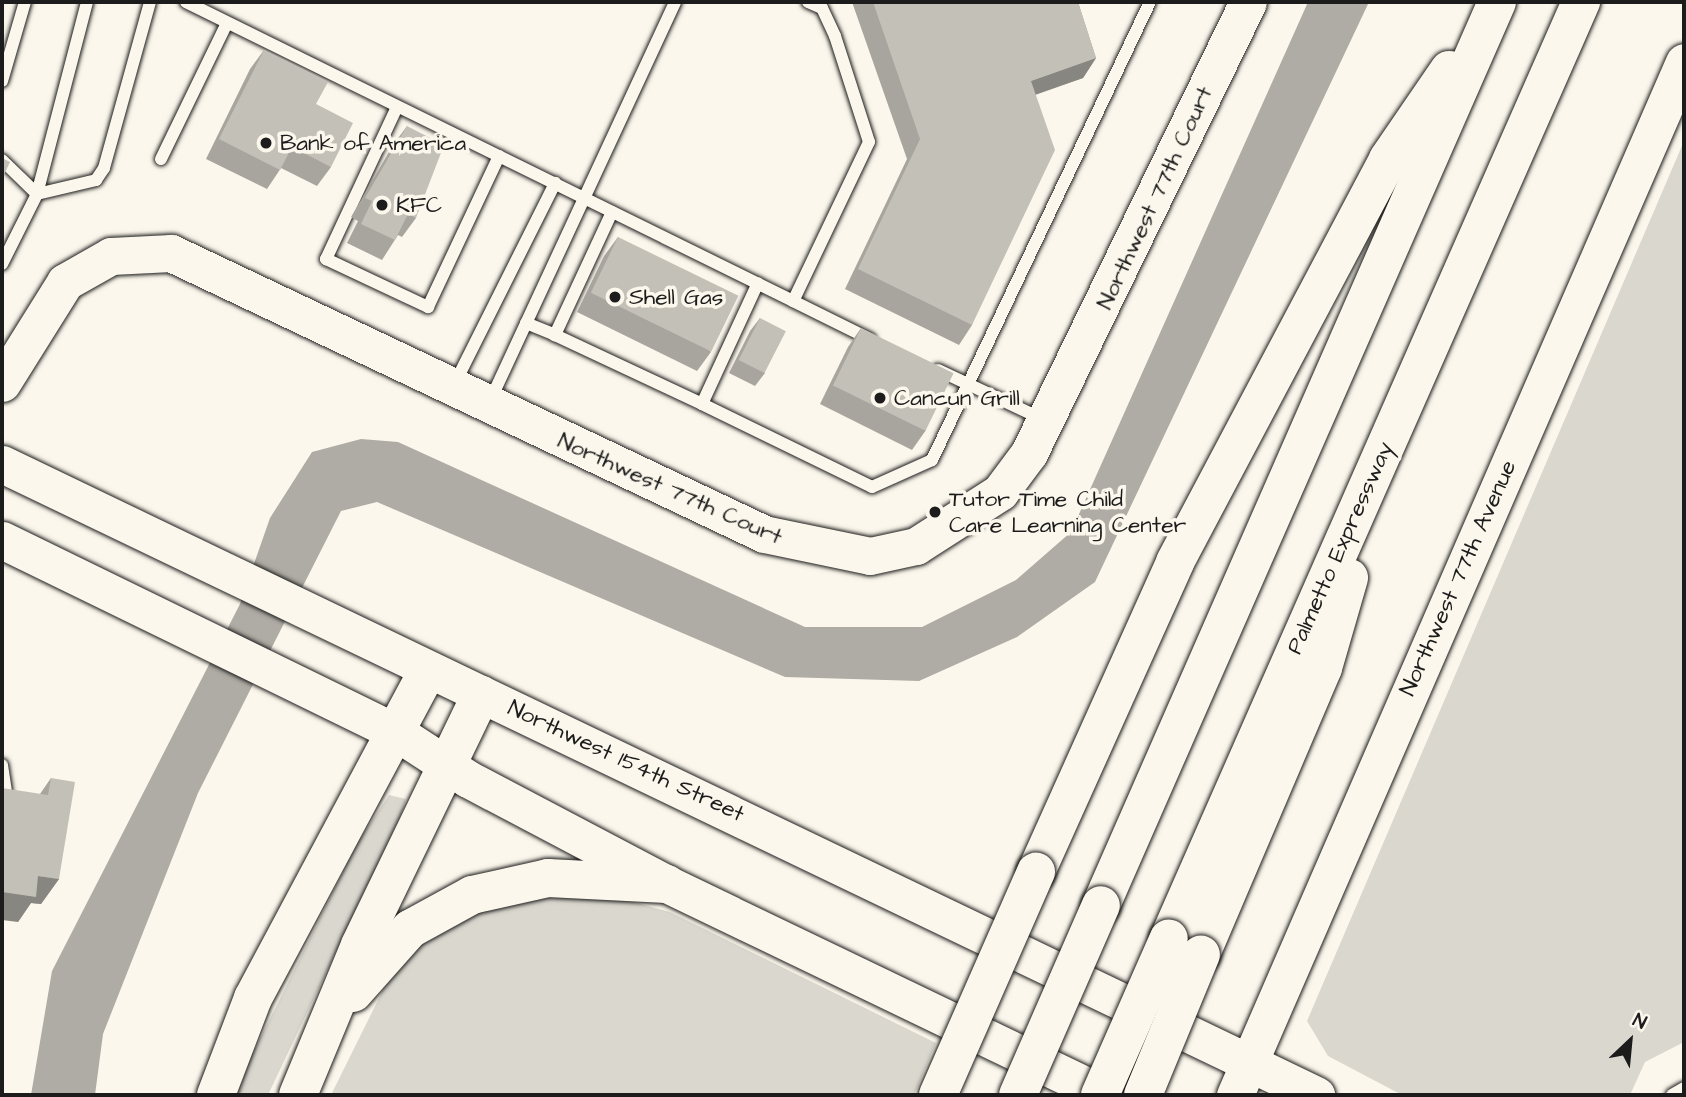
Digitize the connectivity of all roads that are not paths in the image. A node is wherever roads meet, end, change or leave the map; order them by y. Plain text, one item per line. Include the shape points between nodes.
1 (25, 2) edge
2 (87, 2) edge
3 (150, 2) edge
4 (186, 2) edge
5 (675, 2) edge
6 (808, 2) edge
7 (1150, 2) edge
8 (1248, 2) edge
9 (1496, 2) edge
10 (1581, 2) edge
11 (227, 23) junction
12 (1684, 62) edge
13 (2, 81) edge
14 (397, 107) junction
15 (499, 156) junction
16 (161, 159) dead end
17 (2, 160) edge
18 (555, 183) junction
19 (37, 194) junction
20 (580, 195) junction
21 (612, 212) junction
22 (2, 264) edge
23 (758, 283) junction
24 (793, 301) junction
25 (526, 323) junction
26 (555, 335) junction
27 (887, 347) edge
28 (925, 365) edge
29 (2, 383) edge
30 (968, 384) junction
31 (452, 389) junction
32 (702, 404) junction
33 (487, 407) junction
34 (1047, 421) junction
35 (2, 464) edge
36 (2, 540) edge
37 (427, 672) junction
38 (481, 695) junction
39 (396, 732) junction
40 (446, 764) junction
41 (2, 765) edge
42 (8, 805) edge
43 (667, 884) junction
44 (1185, 946) junction
45 (328, 1025) junction
46 (1241, 1079) edge
47 (1684, 1088) edge
48 (216, 1095) edge
49 (298, 1095) edge
50 (938, 1095) edge
51 (1018, 1095) edge
52 (1103, 1095) edge
53 (1143, 1095) edge
54 (1316, 1095) edge
55 (1672, 1095) edge

1 - 13 lane
2 - 19 lane
3 - 19 lane via 104,168 96,180
4 - 11 lane
5 - 20 lane
6 - 24 lane via 822,8 835,36 869,142
7 - 30 lane
8 - 34 main road, Northwest 77th Court
9 - 50 highway, bridge via 1388,159 1175,562
9 - 51 highway, bridge
10 - 44 highway, Palmetto Expressway via 1398,417
11 - 14 lane
11 - 16 lane
12 - 46 main road, Northwest 77th Avenue
14 - 15 lane
14 - 15 lane via 326,259 428,307
15 - 18 lane
17 - 19 lane
18 - 20 lane
18 - 31 lane
19 - 22 lane
20 - 21 lane
20 - 25 lane
21 - 23 lane
21 - 26 lane
23 - 24 lane
23 - 32 lane
24 - 27 lane
25 - 26 lane
25 - 33 lane
26 - 32 lane
28 - 30 lane
29 - 31 main road, Northwest 77th Court via 65,282 111,256 142,253 199,262
30 - 32 lane via 932,460 872,486
30 - 34 lane
31 - 33 main road, Northwest 77th Court
33 - 34 main road, Northwest 77th Court via 764,534 870,555 916,546 967,519 1000,492
35 - 37 main road, Northwest 154th Street
36 - 39 main road
37 - 38 main road, Northwest 154th Street
37 - 39 highway
38 - 40 highway
38 - 46 main road, Northwest 154th Street via 515,705
39 - 40 main road
39 - 48 highway via 253,998
40 - 43 main road
40 - 45 highway
41 - 42 lane
43 - 45 highway via 548,878 454,902 398,939
43 - 52 main road
44 - 52 highway, Palmetto Expressway, bridge
44 - 53 highway, bridge
45 - 49 highway
46 - 54 main road, Northwest 154th Street
47 - 55 lane

